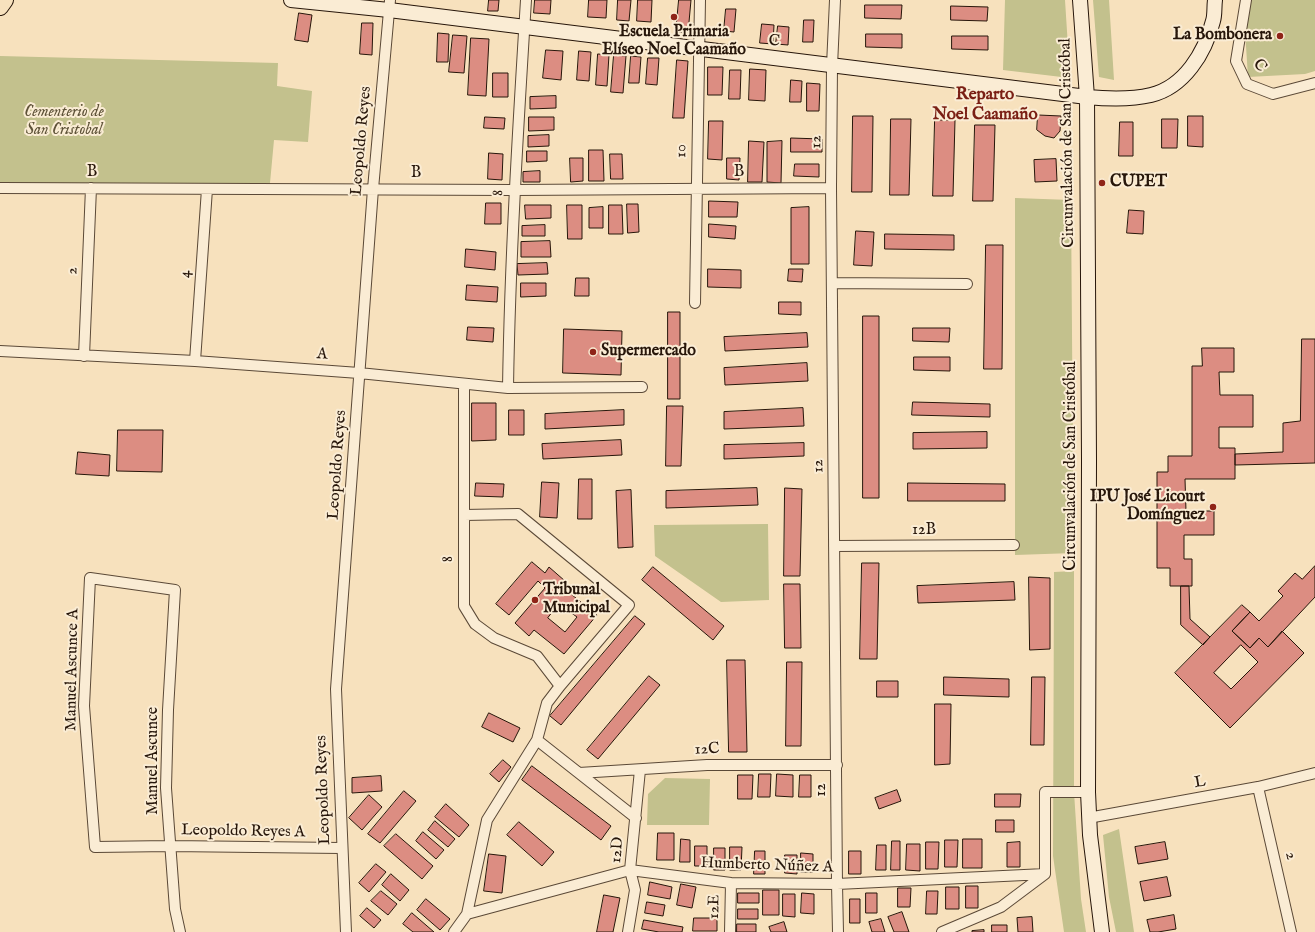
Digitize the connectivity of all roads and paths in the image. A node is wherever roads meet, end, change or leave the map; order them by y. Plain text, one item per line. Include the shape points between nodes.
1 (5, 0) edge
2 (291, 0) edge
3 (526, 0) edge
4 (700, 0) edge
5 (835, 0) edge
6 (1080, 0) edge
7 (1215, 0) edge
8 (1246, 0) edge
9 (390, 5) edge
10 (0, 7) edge
11 (524, 27) junction
12 (699, 49) junction
13 (832, 66) junction
14 (1315, 83) edge
15 (1087, 97) junction
16 (0, 188) edge
17 (91, 188) junction
18 (831, 188) junction
19 (207, 189) junction
20 (373, 189) junction
21 (697, 189) junction
22 (514, 190) junction
23 (832, 283) junction
24 (967, 284) dead end
25 (695, 303) dead end
26 (0, 350) edge
27 (84, 356) junction
28 (195, 361) junction
29 (360, 373) junction
30 (464, 384) junction
31 (642, 387) dead end
32 (508, 388) junction
33 (464, 515) junction
34 (1014, 545) dead end
35 (834, 546) junction
36 (175, 590) joint
37 (560, 686) junction
38 (537, 740) junction
39 (837, 765) junction
40 (640, 770) junction
41 (579, 773) junction
42 (1315, 773) edge
43 (1258, 787) junction
44 (1088, 792) junction
45 (636, 818) junction
46 (1088, 818) junction
47 (170, 846) junction
48 (96, 847) joint
49 (341, 848) junction
50 (630, 870) junction
51 (1045, 874) junction
52 (731, 883) junction
53 (837, 884) junction
54 (467, 914) junction
55 (180, 932) edge
56 (346, 932) edge
57 (454, 932) edge
58 (628, 932) edge
59 (730, 932) edge
60 (838, 932) edge
61 (942, 932) edge
62 (1102, 932) edge
63 (1292, 932) edge

1 - 10 main road
2 - 9 main road, C
3 - 11 street, 8
4 - 12 street, 10
5 - 13 street, 12
6 - 15 main road, Circunvalación de San Cristóbal
7 - 15 main road, C via 1213,20 1206,44 1192,66 1174,84 1152,95 1131,98
8 - 14 street, C via 1236,61 1247,84 1273,94
9 - 11 main road, C
9 - 20 street, Leopoldo Reyes
11 - 12 main road, C
11 - 22 street, 8
12 - 13 main road, C
12 - 21 street, 10
13 - 15 main road, C
13 - 18 street, 12
15 - 44 main road, Circunvalación de San Cristóbal
16 - 17 street, B
17 - 19 street, B
17 - 27 street, 2
18 - 21 street, B
18 - 23 street, 12
19 - 20 street, B
19 - 28 street, 4
20 - 22 street, B
20 - 29 street, Leopoldo Reyes
21 - 22 street, B
21 - 25 street, 10
22 - 32 street, 8
23 - 24 street
23 - 35 street, 12
26 - 27 street, A
27 - 28 street, A
28 - 29 street, A
29 - 30 street, A
29 - 49 street, Leopoldo Reyes via 336,689
30 - 32 street, A
30 - 33 street, 8
31 - 32 street, A
33 - 37 street, 8 via 464,606 475,624 494,638 537,656
33 - 37 street via 518,514 629,605
34 - 35 street, 12B
35 - 39 street, 12
36 - 47 street, Manuel Ascunce via 166,788
36 - 48 street, Manuel Ascunce A via 90,578 84,706
37 - 38 street via 547,703
38 - 41 street
38 - 54 street via 488,820
39 - 40 street, 12C via 707,765
39 - 53 street, 12
40 - 41 street, 12C
40 - 45 street, 12D
41 - 45 street
42 - 43 street, L
43 - 46 street, L
43 - 63 street, 2
44 - 46 main road, Circunvalación de San Cristóbal
44 - 51 street via 1045,792
45 - 50 street, 12D
46 - 62 main road, Circunvalación de San Cristóbal
47 - 48 street, Leopoldo Reyes A
47 - 49 street, Leopoldo Reyes A
47 - 55 street, Manuel Ascunce via 175,909
49 - 56 street, Leopoldo Reyes
50 - 52 street, Humberto Núñez A
50 - 54 street, Humberto Núñez A
50 - 58 street, 12D via 635,890
51 - 53 street, Humberto Núñez A
51 - 61 street via 1001,907
52 - 53 street, Humberto Núñez A
52 - 59 street, 12E
53 - 60 street, 12
54 - 57 street

